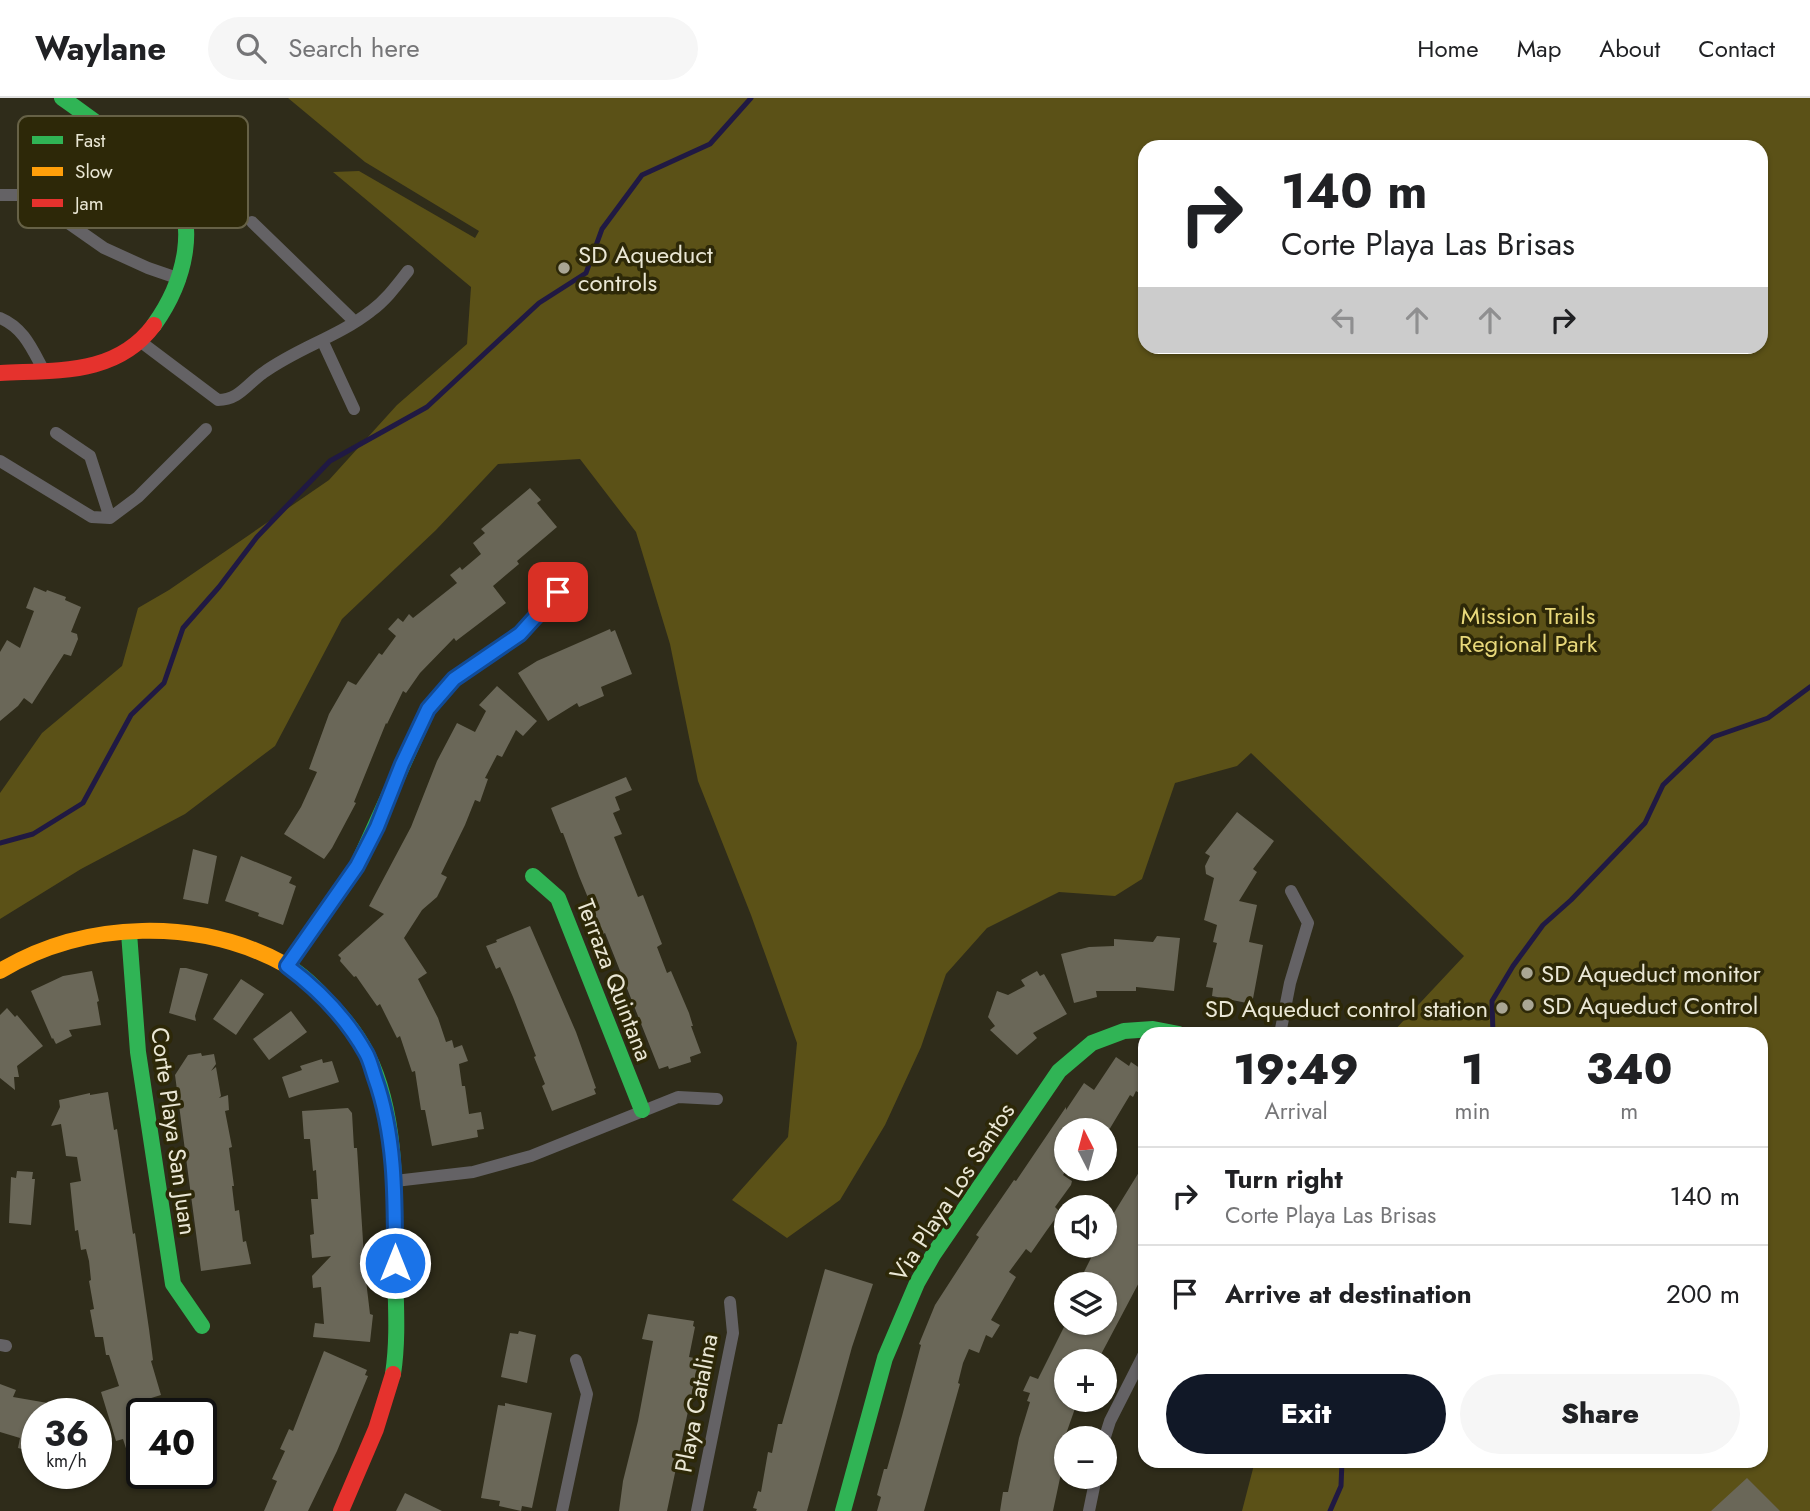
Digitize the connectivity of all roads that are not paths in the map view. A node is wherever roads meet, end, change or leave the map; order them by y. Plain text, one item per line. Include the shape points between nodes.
1 (62, 98) edge
2 (87, 116) edge
3 (0, 195) edge
4 (18, 195) edge
5 (252, 222) dead end
6 (75, 228) edge
7 (187, 228) edge
8 (408, 271) dead end
9 (180, 279) junction
10 (0, 318) edge
11 (355, 322) junction
12 (322, 340) junction
13 (141, 342) junction
14 (44, 371) junction
15 (0, 373) edge
16 (354, 409) dead end
17 (206, 429) dead end
18 (56, 433) dead end
19 (0, 461) edge
20 (110, 518) junction
21 (558, 592) dead end
22 (533, 876) dead end
23 (1291, 891) dead end
24 (129, 933) junction
25 (287, 966) junction
26 (0, 971) edge
27 (1281, 1027) edge
28 (1138, 1030) edge
29 (717, 1099) dead end
30 (642, 1110) junction
31 (395, 1181) junction
32 (730, 1302) dead end
33 (202, 1326) dead end
34 (576, 1360) dead end
35 (1138, 1366) edge
36 (1108, 1426) edge
37 (1094, 1489) edge
38 (341, 1511) edge
39 (562, 1511) edge
40 (696, 1511) edge
41 (843, 1511) edge
42 (1089, 1511) edge

1 - 2 street
3 - 4 street
5 - 11 street
6 - 9 street via 104,248
7 - 9 street
8 - 11 street via 385,299
9 - 13 street
10 - 14 street via 26,336
11 - 12 street
12 - 13 street via 261,374 236,398 223,400
12 - 16 street
13 - 14 street via 112,360 81,370
14 - 15 street
17 - 20 street via 138,497
18 - 20 street via 90,456
19 - 20 street via 92,517
21 - 25 street via 520,634 454,679 428,709 357,866
22 - 30 street, Terraza Quintana via 558,898
23 - 27 street via 1308,923
24 - 25 street via 166,931 224,940
24 - 26 street via 71,941
24 - 33 street, Corte Playa San Juan via 138,1052 173,1283
25 - 31 street via 344,1020 367,1054 385,1105
28 - 41 street, Via Playa Los Santos via 1092,1043 1059,1071 933,1255 885,1358
29 - 30 street via 678,1097
30 - 31 street via 519,1159 472,1172
31 - 38 street via 393,1374 379,1427
32 - 40 street, Playa Catalina via 733,1333
34 - 39 street via 587,1394
35 - 36 street
37 - 42 street

